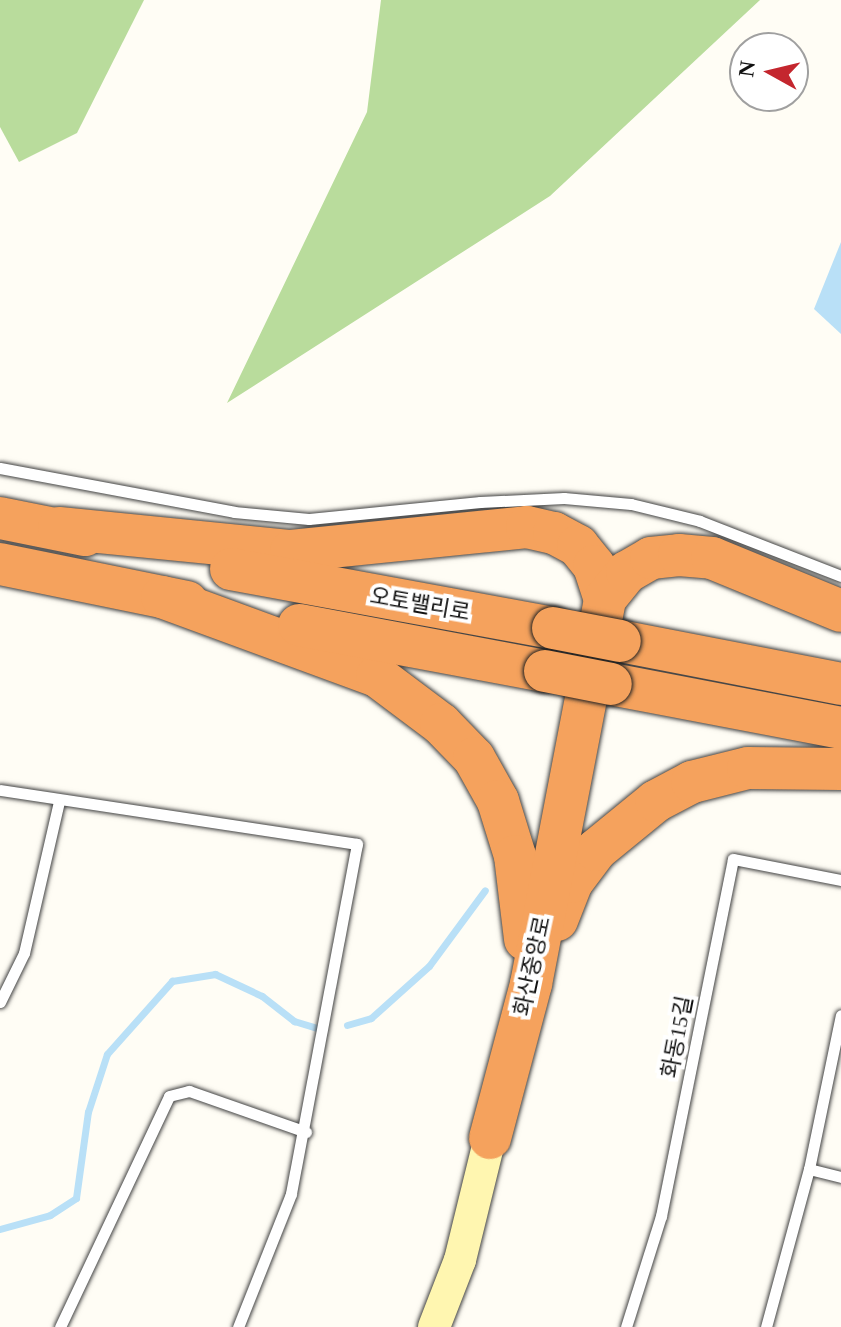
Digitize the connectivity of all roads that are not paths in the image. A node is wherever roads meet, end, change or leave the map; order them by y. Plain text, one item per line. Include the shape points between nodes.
1 (0, 468) edge
2 (0, 518) edge
3 (59, 528) junction
4 (0, 564) edge
5 (841, 576) edge
6 (162, 597) junction
7 (605, 599) junction
8 (841, 611) edge
9 (841, 684) edge
10 (841, 728) edge
11 (841, 769) edge
12 (0, 790) edge
13 (59, 801) junction
14 (841, 880) edge
15 (531, 984) junction
16 (0, 1002) edge
17 (841, 1015) edge
18 (839, 1036) edge
19 (306, 1132) junction
20 (490, 1138) joint
21 (809, 1169) junction
22 (841, 1177) edge
23 (60, 1327) edge
24 (238, 1327) edge
25 (434, 1327) edge
26 (626, 1327) edge
27 (766, 1327) edge

1 - 5 lane via 234,512 309,519 564,498 631,504 700,521
2 - 3 highway, 오토밸리로
3 - 7 highway via 291,551 527,527 578,546 594,566
3 - 9 highway, 오토밸리로, bridge via 238,571
4 - 6 highway, 오토밸리로
6 - 10 highway, 오토밸리로, bridge
6 - 15 highway via 377,676 441,724 474,758 498,801 515,856
7 - 8 highway via 627,572 651,558 679,555 712,558
7 - 15 highway, 화산중앙로
11 - 15 highway via 748,768 692,782 656,801 623,824 572,882
12 - 13 lane
13 - 16 lane via 24,953
13 - 19 lane via 357,844
14 - 26 lane, 화동15길 via 733,859 661,1216
15 - 20 highway, 화산중앙로
17 - 18 lane
18 - 21 lane
19 - 23 lane via 189,1091 169,1096
19 - 24 lane via 291,1194
20 - 25 main road, 화산중앙로 via 460,1260
21 - 22 lane
21 - 27 lane

